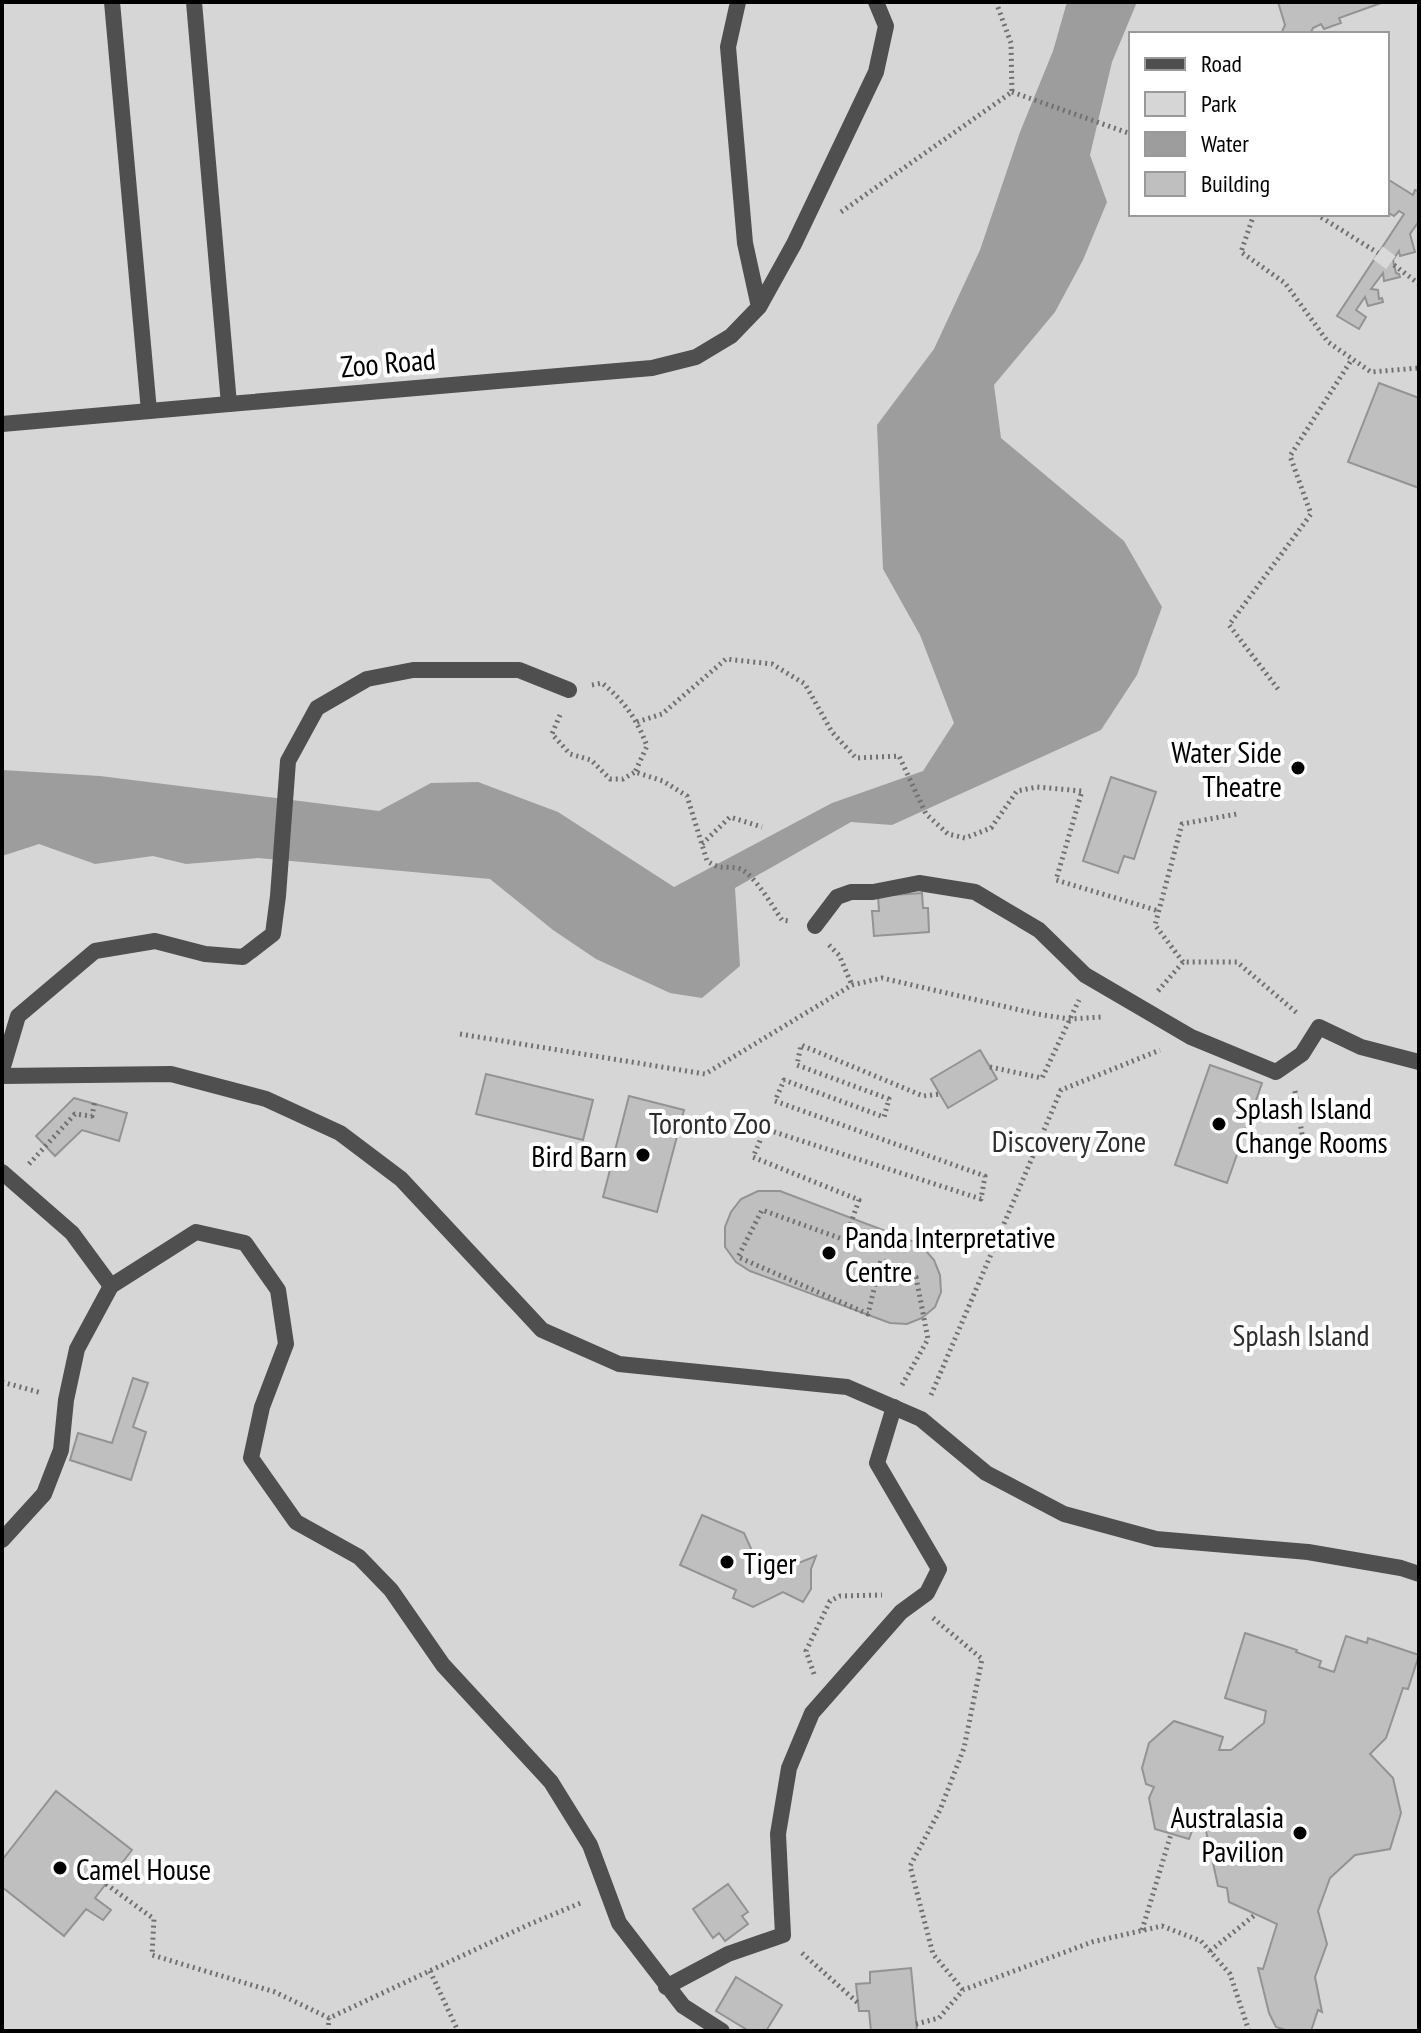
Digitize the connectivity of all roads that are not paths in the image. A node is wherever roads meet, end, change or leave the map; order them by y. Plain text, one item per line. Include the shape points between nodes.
1 (112, 2) edge
2 (194, 2) edge
3 (738, 2) edge
4 (876, 2) edge
5 (759, 307) junction
6 (229, 404) junction
7 (149, 411) junction
8 (2, 424) edge
9 (569, 690) road end
10 (815, 926) road end
11 (1419, 1062) edge
12 (2, 1073) edge
13 (9, 1177) edge
14 (111, 1286) junction
15 (894, 1407) junction
16 (2, 1540) edge
17 (1419, 1574) edge
18 (666, 1987) junction
19 (722, 2031) edge

1 - 7 street
2 - 6 street
3 - 5 street via 728,47 745,243
4 - 5 street, Zoo Road via 886,26 876,72
5 - 6 street, Zoo Road via 731,336 696,357 652,368
6 - 7 street, Zoo Road
7 - 8 street, Zoo Road
9 - 12 street via 519,670 413,670 367,679 317,708 288,761 273,934 243,957 155,941 95,951 18,1016
10 - 11 street via 837,897 851,892 919,883 975,892 1039,930 1078,970 1191,1037 1276,1072 1302,1054 1319,1027 1361,1047
12 - 15 street via 171,1074 266,1099 340,1133 401,1179 542,1330 619,1364 847,1387
13 - 14 street via 72,1233
14 - 16 street via 77,1349 61,1450 44,1494
14 - 18 street via 196,1232 245,1243 278,1290 286,1344 262,1407 251,1458 296,1522 359,1557 391,1590 443,1665 551,1782 590,1845 619,1923
15 - 17 street via 921,1419 986,1473 1064,1514 1156,1539 1308,1552
15 - 18 street via 877,1463 939,1569 920,1598 901,1612 812,1713 789,1768 778,1834 783,1935 728,1954
18 - 19 street via 683,2006

